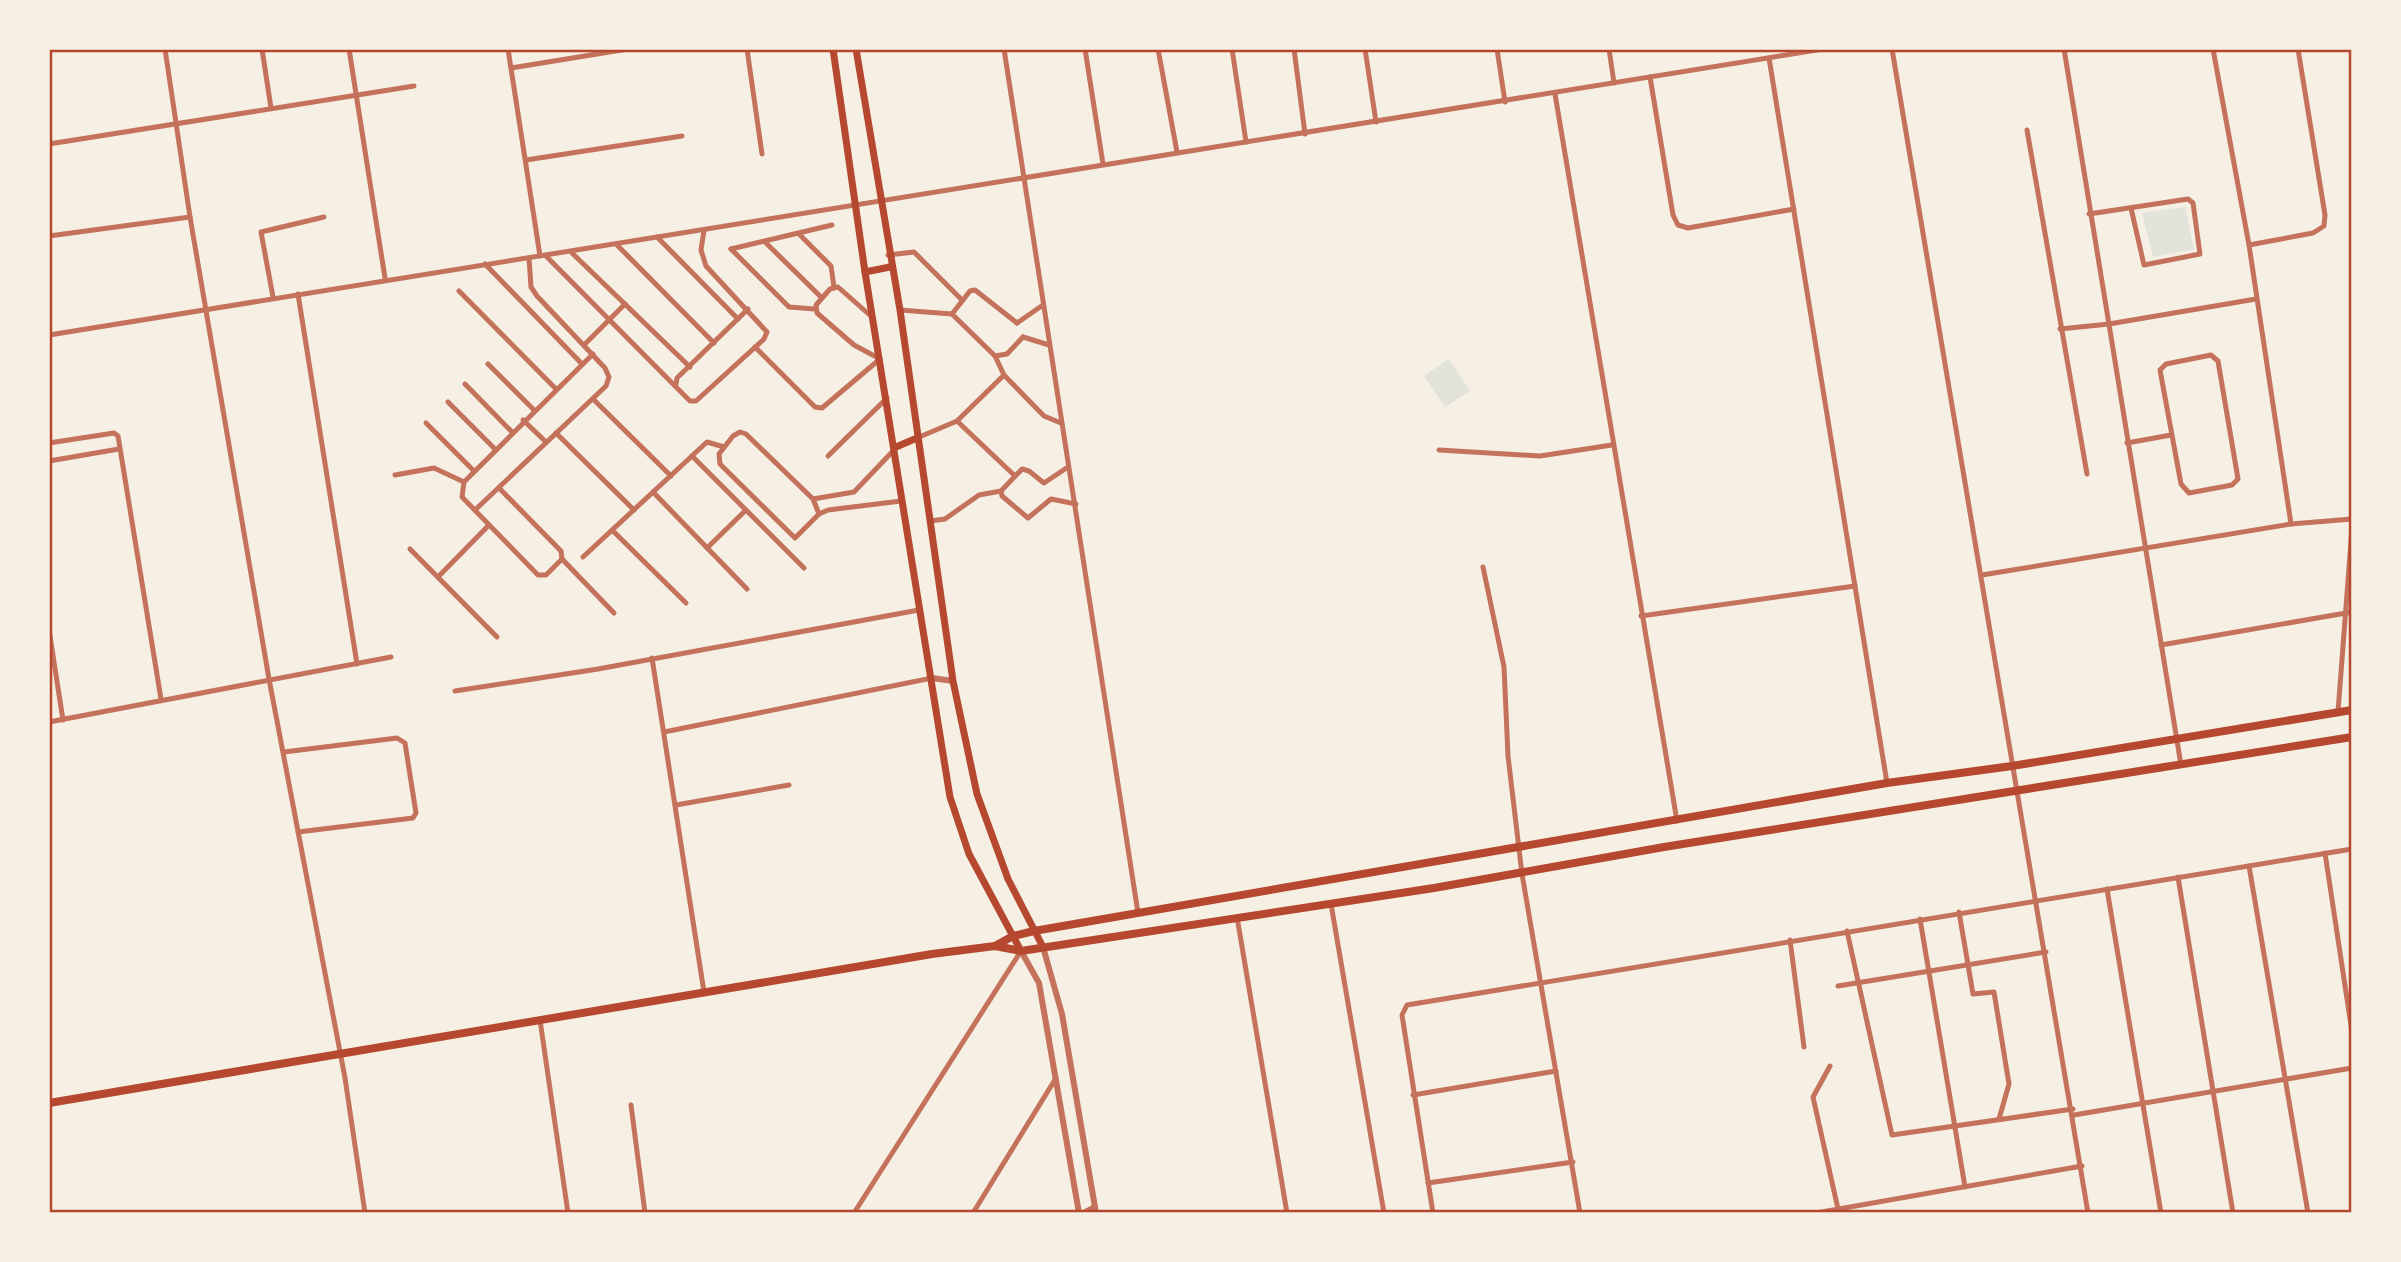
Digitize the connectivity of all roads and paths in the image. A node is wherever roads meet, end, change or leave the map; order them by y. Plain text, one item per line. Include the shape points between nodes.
1 (165, 49) edge
2 (262, 49) edge
3 (349, 49) edge
4 (508, 49) edge
5 (628, 49) edge
6 (747, 49) edge
7 (833, 49) edge
8 (856, 49) edge
9 (1004, 49) edge
10 (1085, 49) edge
11 (1158, 49) edge
12 (1232, 49) edge
13 (1294, 49) edge
14 (1365, 49) edge
15 (1497, 49) edge
16 (1609, 49) edge
17 (1763, 49) edge
18 (1823, 49) edge
19 (1892, 49) edge
20 (2064, 49) edge
21 (2213, 49) edge
22 (2298, 49) edge
23 (615, 50) edge
24 (1805, 50) edge
25 (1766, 58) junction
26 (511, 68) junction
27 (1650, 77) junction
28 (1614, 83) junction
29 (414, 86) dead end
30 (1555, 94) junction
31 (355, 95) junction
32 (1505, 102) junction
33 (271, 108) junction
34 (1376, 122) junction
35 (176, 124) junction
36 (2027, 130) dead end
37 (1305, 134) junction
38 (681, 136) dead end
39 (1246, 142) junction
40 (49, 144) edge
41 (1177, 152) junction
42 (762, 154) dead end
43 (526, 160) junction
44 (1103, 164) junction
45 (1024, 179) junction
46 (880, 201) junction
47 (856, 205) junction
48 (2131, 208) junction
49 (1794, 209) junction
50 (2089, 214) junction
51 (324, 216) dead end
52 (190, 217) junction
53 (832, 225) dead end
54 (704, 230) junction
55 (800, 235) junction
56 (49, 236) edge
57 (657, 237) junction
58 (765, 242) junction
59 (2249, 245) junction
60 (617, 246) junction
61 (572, 253) junction
62 (888, 255) junction
63 (543, 256) junction
64 (529, 258) junction
65 (485, 264) junction
66 (890, 267) junction
67 (865, 272) junction
68 (385, 278) junction
69 (834, 287) junction
70 (459, 291) dead end
71 (298, 294) junction
72 (273, 297) junction
73 (822, 298) junction
74 (2256, 299) junction
75 (962, 300) junction
76 (625, 304) junction
77 (1044, 305) junction
78 (208, 308) junction
79 (748, 309) junction
80 (815, 309) junction
81 (900, 310) junction
82 (952, 314) junction
83 (872, 317) junction
84 (610, 319) junction
85 (738, 319) junction
86 (1017, 323) junction
87 (2109, 324) junction
88 (2060, 329) junction
89 (49, 335) edge
90 (1023, 337) junction
91 (714, 343) junction
92 (584, 345) junction
93 (1049, 345) junction
94 (755, 347) junction
95 (593, 354) junction
96 (995, 356) junction
97 (880, 359) junction
98 (488, 364) dead end
99 (582, 364) junction
100 (690, 367) junction
101 (1004, 375) junction
102 (465, 384) dead end
103 (676, 384) junction
104 (556, 388) junction
105 (887, 398) junction
106 (593, 399) junction
107 (448, 402) dead end
108 (534, 410) junction
109 (523, 420) junction
110 (957, 421) junction
111 (426, 423) dead end
112 (1061, 423) junction
113 (512, 432) junction
114 (556, 433) junction
115 (2171, 435) junction
116 (917, 438) junction
117 (546, 442) junction
118 (49, 443) edge
119 (2127, 443) junction
120 (1612, 445) junction
121 (724, 447) junction
122 (896, 447) junction
123 (119, 449) junction
124 (495, 449) junction
125 (1439, 450) dead end
126 (692, 456) junction
127 (828, 456) dead end
128 (49, 461) edge
129 (1068, 467) junction
130 (474, 471) junction
131 (2087, 474) dead end
132 (395, 475) dead end
133 (671, 476) junction
134 (1015, 476) junction
135 (464, 482) junction
136 (1044, 483) junction
137 (499, 488) junction
138 (1001, 491) junction
139 (653, 492) junction
140 (813, 499) junction
141 (1051, 499) junction
142 (901, 500) junction
143 (1076, 504) junction
144 (475, 510) junction
145 (634, 510) junction
146 (746, 510) junction
147 (819, 514) junction
148 (2352, 519) edge
149 (930, 521) junction
150 (2291, 524) junction
151 (489, 525) junction
152 (2352, 528) edge
153 (612, 530) junction
154 (707, 548) junction
155 (410, 549) dead end
156 (2146, 549) junction
157 (583, 557) dead end
158 (562, 559) junction
159 (1483, 567) dead end
160 (804, 568) dead end
161 (1982, 575) junction
162 (438, 578) junction
163 (1855, 586) junction
164 (747, 590) dead end
165 (687, 603) dead end
166 (919, 610) junction
167 (2352, 612) edge
168 (614, 613) dead end
169 (2344, 613) junction
170 (1642, 616) junction
171 (49, 630) edge
172 (497, 637) dead end
173 (2161, 645) junction
174 (391, 657) dead end
175 (652, 658) junction
176 (357, 664) junction
177 (932, 678) junction
178 (268, 679) junction
179 (953, 681) junction
180 (455, 691) dead end
181 (161, 699) junction
182 (2352, 710) edge
183 (2337, 712) junction
184 (64, 720) junction
185 (49, 722) edge
186 (664, 732) junction
187 (2352, 737) edge
188 (2176, 740) junction
189 (284, 752) junction
190 (2181, 765) junction
191 (2012, 766) junction
192 (1887, 783) junction
193 (789, 785) dead end
194 (2016, 792) junction
195 (676, 805) junction
196 (1677, 821) junction
197 (298, 832) junction
198 (1520, 847) junction
199 (2352, 849) edge
200 (2325, 853) junction
201 (2249, 866) junction
202 (1522, 874) junction
203 (2178, 877) junction
204 (2107, 889) junction
205 (2037, 900) junction
206 (1331, 904) junction
207 (1959, 912) junction
208 (1138, 913) junction
209 (1237, 917) junction
210 (1920, 919) junction
211 (1847, 930) junction
212 (1034, 931) junction
213 (1013, 936) junction
214 (1790, 940) junction
215 (995, 946) junction
216 (1043, 947) junction
217 (1021, 951) junction
218 (2046, 952) junction
219 (1968, 964) junction
220 (1928, 970) junction
221 (1543, 982) junction
222 (1858, 982) junction
223 (1838, 986) dead end
224 (704, 992) junction
225 (540, 1020) junction
226 (2352, 1032) edge
227 (1804, 1047) dead end
228 (341, 1055) junction
229 (1829, 1066) dead end
230 (2352, 1068) edge
231 (1556, 1071) junction
232 (1073, 1074) junction
233 (1056, 1078) junction
234 (2285, 1079) junction
235 (2212, 1091) junction
236 (1413, 1095) junction
237 (49, 1103) edge
238 (2142, 1103) junction
239 (631, 1105) dead end
240 (2074, 1112) junction
241 (1998, 1119) junction
242 (1955, 1125) junction
243 (1573, 1162) junction
244 (2082, 1166) junction
245 (1428, 1184) junction
246 (1965, 1187) junction
247 (1838, 1209) junction
248 (1096, 1210) edge
249 (365, 1213) edge
250 (568, 1213) edge
251 (645, 1213) edge
252 (854, 1213) edge
253 (973, 1213) edge
254 (1081, 1213) edge
255 (1287, 1213) edge
256 (1384, 1213) edge
257 (1433, 1213) edge
258 (1580, 1213) edge
259 (1816, 1213) edge
260 (2088, 1213) edge
261 (2161, 1213) edge
262 (2233, 1213) edge
263 (2308, 1213) edge

1 - 35 street
2 - 33 street
3 - 31 street
4 - 26 street
5 - 23 street
6 - 42 street
7 - 47 main road
8 - 46 main road
9 - 45 street
10 - 44 street
11 - 41 street
12 - 39 street
13 - 37 street
14 - 34 street
15 - 32 street
16 - 28 street
17 - 25 street
18 - 24 street
19 - 161 street
20 - 50 street
21 - 59 street
22 - 59 street via 2324,226 2313,233
23 - 26 street
24 - 25 street
25 - 27 street
25 - 49 street
26 - 43 street
27 - 28 street
27 - 49 street via 1678,225 1688,228
28 - 30 street
29 - 31 street
30 - 32 street
30 - 120 street
31 - 33 street
31 - 68 street
32 - 34 street
33 - 35 street
34 - 37 street
35 - 40 street
35 - 52 street
36 - 88 street
37 - 39 street
38 - 43 street
39 - 41 street
41 - 44 street
43 - 63 street
44 - 45 street
45 - 46 street
45 - 77 street
46 - 47 street
46 - 62 main road
47 - 54 street
47 - 67 main road
48 - 48 street via 2144,265 2200,254 2193,203 2188,199
48 - 50 street
49 - 163 street
50 - 87 street
51 - 72 street via 261,232
52 - 56 street
52 - 78 street
53 - 55 street
54 - 57 street
54 - 79 street via 701,250 706,266
55 - 58 street
55 - 69 street via 831,266
57 - 60 street
57 - 85 street
58 - 73 street
58 - 80 street via 731,249 789,307
59 - 74 street
60 - 61 street
60 - 91 street
61 - 63 street
61 - 76 street
62 - 66 main road
62 - 75 street via 914,252
63 - 64 street
63 - 84 street
64 - 65 street
64 - 92 street via 531,287
65 - 68 street
65 - 99 street
66 - 67 main road
66 - 81 main road
67 - 83 main road
68 - 71 street
69 - 73 street
69 - 83 street
70 - 104 street
71 - 72 street
71 - 176 street
72 - 78 street
73 - 80 street
74 - 87 street
74 - 150 street
75 - 82 street
75 - 86 street via 975,290
76 - 84 street
76 - 100 street
77 - 86 street
77 - 93 street
78 - 89 street
78 - 178 street
79 - 85 street
79 - 94 street via 768,332
80 - 97 street via 854,345
81 - 82 street
81 - 116 main road
82 - 96 street
83 - 97 main road
84 - 92 street
84 - 103 street
85 - 91 street
86 - 90 street
87 - 88 street
87 - 119 street
88 - 131 street
90 - 93 street
90 - 96 street via 1007,354
91 - 100 street
92 - 95 street
93 - 112 street
94 - 97 street via 815,407 822,408
94 - 103 street via 696,401 690,401
95 - 99 street
95 - 106 street via 609,377
96 - 101 street
97 - 105 main road
98 - 108 street
99 - 104 street
100 - 103 street
101 - 110 street
101 - 112 street via 1044,416
102 - 113 street
104 - 108 street
105 - 122 main road
105 - 127 street
106 - 114 street
106 - 133 street
107 - 124 street
108 - 109 street
109 - 113 street
109 - 117 street
110 - 116 street
110 - 134 street
111 - 130 street
112 - 129 street
113 - 124 street
114 - 117 street
114 - 145 street
115 - 115 street via 2184,490 2189,493 2236,483 2230,421 2216,357 2162,366
115 - 119 street
116 - 122 main road
116 - 149 main road
117 - 137 street
118 - 123 street via 117,433
119 - 156 street
120 - 125 street via 1539,456
120 - 170 street
121 - 126 street via 707,442
121 - 140 street via 740,432 746,434
121 - 147 street via 718,459 795,538
122 - 140 street via 854,492
122 - 142 main road
123 - 128 street
123 - 181 street
124 - 130 street
126 - 133 street
126 - 146 street
129 - 136 street
129 - 143 street
130 - 135 street
132 - 135 street via 434,468
133 - 139 street
134 - 136 street via 1026,469
134 - 138 street
135 - 144 street via 462,497
136 - 141 street
137 - 144 street
137 - 158 street via 561,551
138 - 141 street via 1028,518
138 - 149 street via 979,495 945,519
139 - 145 street
139 - 154 street
140 - 147 street
141 - 143 street
142 - 147 street
142 - 166 main road
143 - 208 street
144 - 151 street
145 - 153 street
146 - 154 street
146 - 160 street
148 - 150 street
149 - 179 main road
150 - 156 street
151 - 158 street via 542,577
151 - 162 street
152 - 169 street
153 - 157 street
153 - 165 street
154 - 164 street
155 - 162 street
156 - 161 street
156 - 173 street
158 - 168 street
159 - 198 street via 1504,667 1508,756
161 - 191 street
162 - 172 street
163 - 170 street
163 - 192 street
166 - 175 street
166 - 177 main road
167 - 169 street
169 - 173 street
169 - 183 street
170 - 196 street
171 - 184 street
173 - 188 street
174 - 176 street
175 - 180 street
175 - 186 street
176 - 178 street
177 - 179 street
177 - 186 street
177 - 213 main road via 957,826
178 - 181 street
178 - 189 street
179 - 212 main road via 983,817
181 - 184 street
182 - 183 main road
183 - 188 main road
184 - 185 street
186 - 195 street
187 - 190 main road
188 - 190 street
188 - 191 main road
189 - 197 street
189 - 197 street via 397,738 405,743 416,813 413,818
190 - 194 main road
191 - 192 main road
191 - 194 street
192 - 196 main road
193 - 195 street
194 - 202 main road
194 - 205 street
195 - 224 street
196 - 198 main road
197 - 228 street
198 - 202 street
198 - 208 main road
199 - 200 street
200 - 201 street
200 - 226 street
201 - 203 street
201 - 234 street
202 - 206 main road
202 - 221 street
203 - 204 street
203 - 235 street
204 - 205 street
204 - 238 street
205 - 207 street
205 - 218 street
206 - 209 main road
206 - 256 street
207 - 210 street
207 - 219 street
208 - 212 main road
209 - 216 main road
209 - 255 street
210 - 211 street
210 - 220 street
211 - 214 street
211 - 222 street
212 - 213 main road
212 - 216 main road
213 - 215 main road
213 - 217 main road
214 - 221 street
214 - 227 street
215 - 217 main road
215 - 224 main road
216 - 217 main road
216 - 232 street via 1055,982
217 - 233 street via 1039,983
217 - 252 street
218 - 219 street
218 - 240 street
219 - 220 street
219 - 241 street via 1973,993 1994,992 2009,1084
220 - 222 street
220 - 242 street
221 - 231 street
221 - 236 street via 1407,1005 1402,1015
222 - 223 street
222 - 242 street via 1892,1135
224 - 225 main road
225 - 228 main road
225 - 250 street
228 - 237 main road
228 - 249 street
229 - 247 street via 1813,1097
230 - 234 street
231 - 236 street
231 - 243 street
232 - 233 street
232 - 248 street
233 - 253 street
233 - 254 street
234 - 235 street
234 - 263 street
235 - 238 street
235 - 262 street
236 - 245 street
238 - 240 street
238 - 261 street
239 - 251 street
240 - 241 street
240 - 244 street
241 - 242 street
242 - 246 street
243 - 245 street
243 - 258 street
244 - 246 street
244 - 260 street
245 - 257 street
246 - 247 street
247 - 259 street
248 - 254 street

